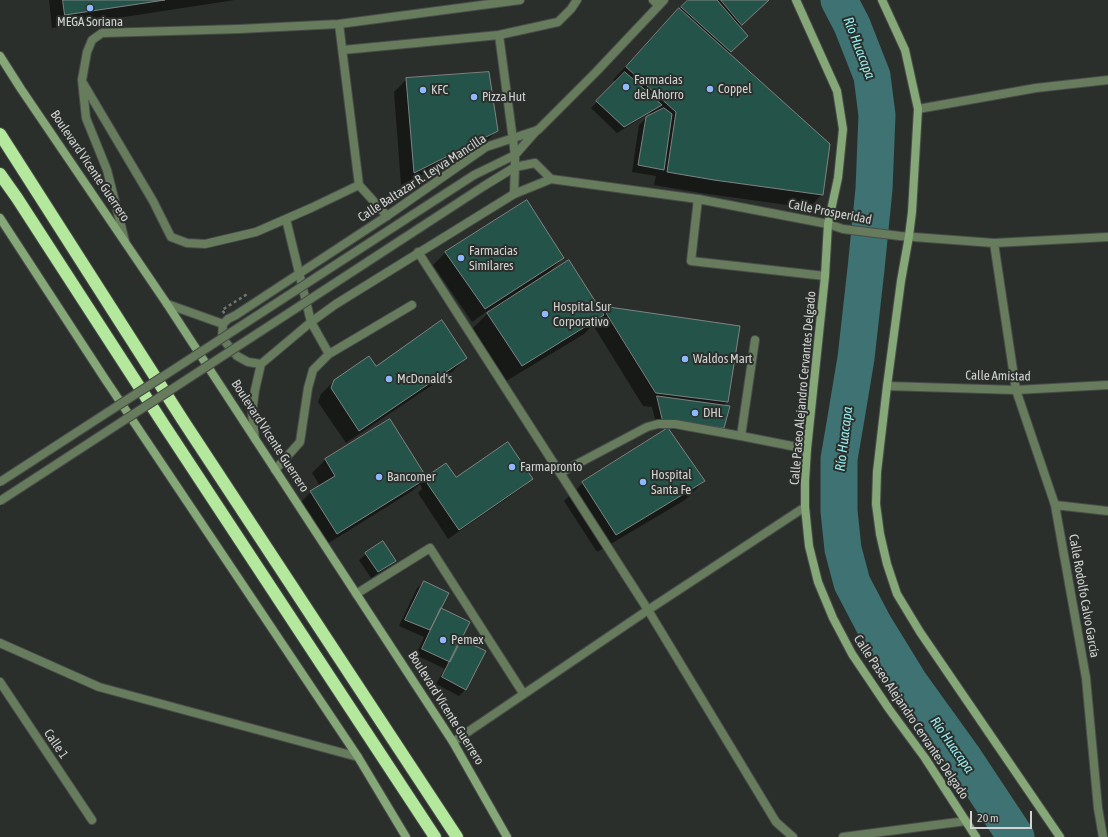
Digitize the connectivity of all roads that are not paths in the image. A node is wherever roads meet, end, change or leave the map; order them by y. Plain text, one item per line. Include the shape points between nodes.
1 (520, 0) edge
2 (577, 0) edge
3 (796, 0) edge
4 (882, 0) edge
5 (658, 2) edge
6 (340, 24) junction
7 (499, 35) junction
8 (343, 50) junction
9 (0, 56) edge
10 (82, 80) junction
11 (1108, 80) edge
12 (918, 109) junction
13 (538, 130) junction
14 (0, 134) edge
15 (513, 138) junction
16 (515, 155) junction
17 (515, 167) junction
18 (0, 174) edge
19 (551, 179) junction
20 (359, 185) junction
21 (514, 194) junction
22 (698, 198) junction
23 (387, 216) junction
24 (0, 218) edge
25 (286, 219) junction
26 (828, 224) junction
27 (910, 236) junction
28 (1108, 237) edge
29 (125, 241) junction
30 (994, 243) junction
31 (418, 252) junction
32 (299, 274) junction
33 (825, 276) junction
34 (167, 304) junction
35 (412, 305) dead end
36 (226, 322) junction
37 (311, 322) junction
38 (755, 340) dead end
39 (329, 354) junction
40 (261, 364) junction
41 (1108, 384) edge
42 (887, 386) junction
43 (1016, 390) junction
44 (741, 436) junction
45 (255, 439) junction
46 (807, 449) junction
47 (275, 470) junction
48 (560, 473) junction
49 (0, 482) edge
50 (0, 501) edge
51 (1056, 505) junction
52 (806, 506) junction
53 (1108, 511) edge
54 (356, 594) junction
55 (648, 610) junction
56 (0, 643) edge
57 (0, 682) edge
58 (524, 693) junction
59 (453, 742) junction
60 (358, 757) junction
61 (92, 820) dead end
62 (966, 821) junction
63 (406, 837) edge
64 (435, 837) edge
65 (457, 837) edge
66 (507, 837) edge
67 (793, 837) edge
68 (843, 837) edge
69 (976, 837) edge
70 (1060, 837) edge
71 (1103, 837) edge

1 - 6 street
2 - 7 street via 558,22
3 - 26 main road, Calle Paseo Alejandro Cervantes Delgado via 837,91 843,129 838,178
4 - 12 main road via 905,50
5 - 13 street, Calle Baltazar R. Leyva Mancilla via 596,72
6 - 8 street
6 - 10 street via 102,33 92,40
7 - 8 street
7 - 15 street
8 - 20 street
9 - 29 main road, Boulevard Vicente Guerrero
10 - 25 street via 153,201 171,237 187,243 205,244 256,232
10 - 29 street via 86,118 107,170
11 - 12 street via 1036,88
12 - 27 main road
13 - 15 street, Calle Baltazar R. Leyva Mancilla
13 - 16 street
14 - 65 highway via 184,422
15 - 16 street
15 - 23 street, Calle Baltazar R. Leyva Mancilla via 486,147
16 - 17 street
16 - 49 street, bridge via 474,175
17 - 19 street via 535,163
17 - 21 street
17 - 50 street, bridge
18 - 64 highway
19 - 21 street
19 - 22 street, Calle Prosperidad
20 - 23 street
20 - 25 street
21 - 31 street
22 - 26 street, Calle Prosperidad
22 - 33 street via 691,261
23 - 32 street, Calle Baltazar R. Leyva Mancilla
24 - 60 main road
25 - 32 street
26 - 27 street, Calle Prosperidad via 844,229
26 - 33 main road, Calle Paseo Alejandro Cervantes Delgado
27 - 30 street, Calle Prosperidad
27 - 42 main road via 901,281
28 - 30 street, Calle Prosperidad
29 - 34 main road, Boulevard Vicente Guerrero
30 - 43 street, Calle Rodolfo Calvo García
31 - 37 street
31 - 48 street
32 - 36 street, Calle Baltazar R. Leyva Mancilla
32 - 37 street
33 - 46 main road, Calle Paseo Alejandro Cervantes Delgado
34 - 36 street
34 - 45 main road, Boulevard Vicente Guerrero
35 - 39 street
36 - 40 street via 222,338 237,356 248,362
37 - 39 street
37 - 40 street
38 - 44 street
39 - 47 street via 313,370 300,442
40 - 45 street via 252,413
41 - 43 street, Calle Amistad
42 - 43 street, Calle Amistad
42 - 70 main road via 876,504 887,564 897,594 924,638
43 - 51 street, Calle Rodolfo Calvo García
44 - 46 street
44 - 48 street via 675,424 658,424 647,427
45 - 47 main road, Boulevard Vicente Guerrero
46 - 52 main road, Calle Paseo Alejandro Cervantes Delgado
47 - 54 main road, Boulevard Vicente Guerrero
48 - 55 street
51 - 53 street
51 - 71 street, Calle Rodolfo Calvo García via 1086,678
52 - 55 street
52 - 62 main road, Calle Paseo Alejandro Cervantes Delgado via 809,546 818,582 833,618 852,654
54 - 58 street via 430,548
54 - 59 main road, Boulevard Vicente Guerrero
55 - 58 street
55 - 67 street via 776,822
56 - 60 street via 99,687
57 - 61 street, Calle 1
58 - 59 street
59 - 66 main road, Boulevard Vicente Guerrero
60 - 63 main road
62 - 68 street
62 - 69 main road, Calle Paseo Alejandro Cervantes Delgado

